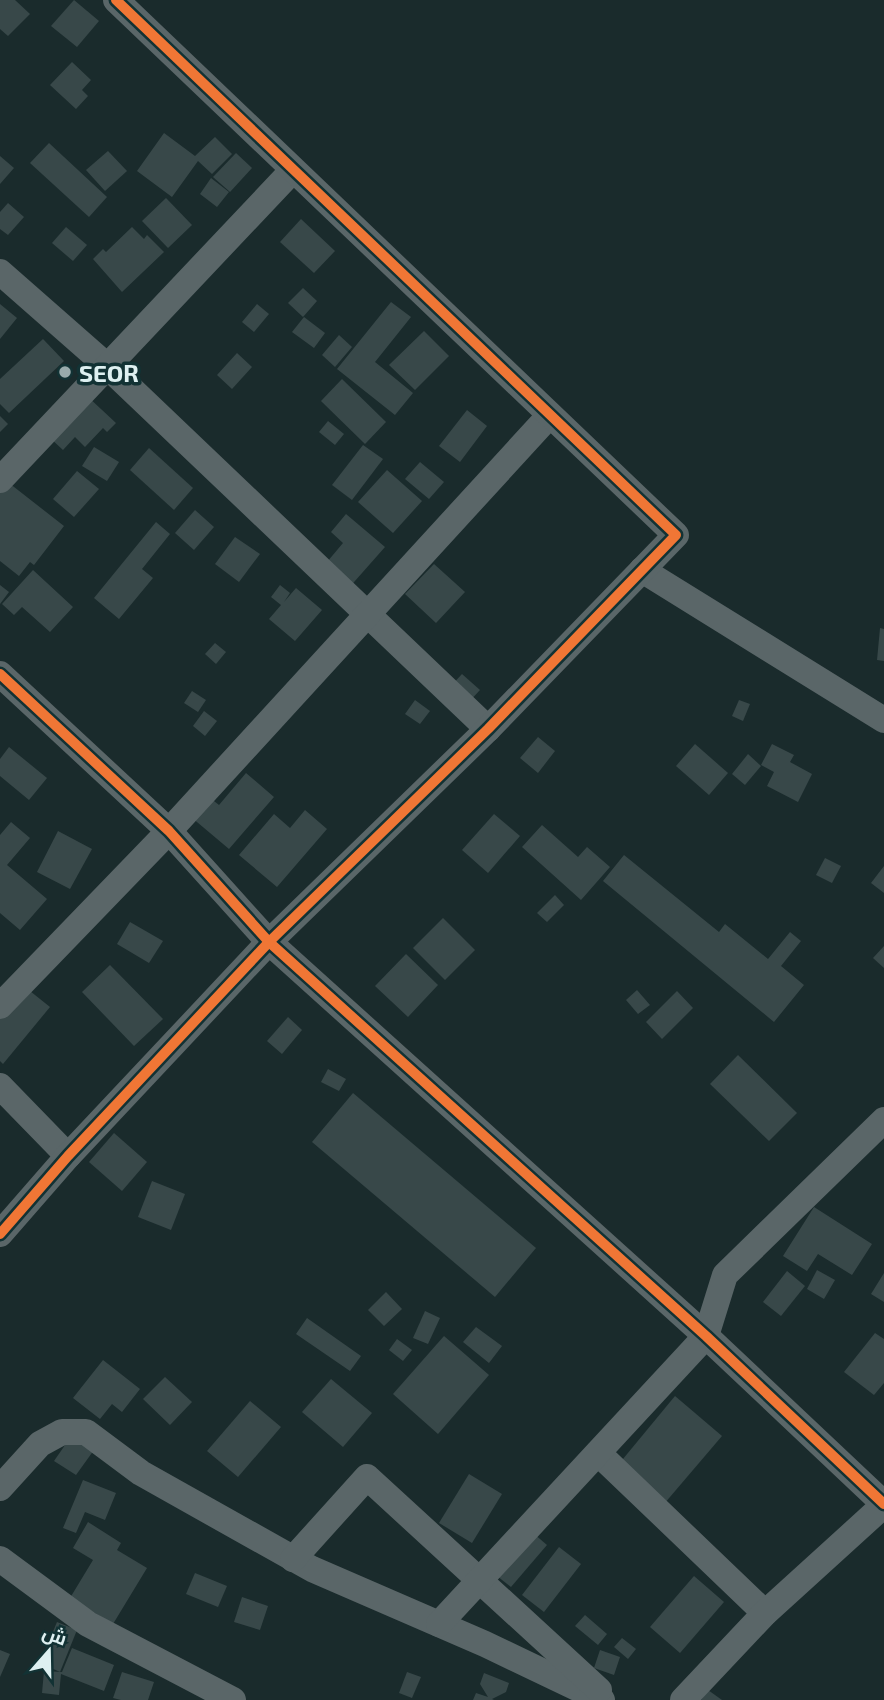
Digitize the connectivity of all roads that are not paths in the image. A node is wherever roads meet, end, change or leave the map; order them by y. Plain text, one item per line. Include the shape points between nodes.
1 (116, 0) edge
2 (292, 171) junction
3 (0, 272) edge
4 (107, 366) junction
5 (550, 415) junction
6 (0, 480) edge
7 (642, 570) junction
8 (368, 614) junction
9 (0, 674) edge
10 (884, 720) edge
11 (488, 729) junction
12 (169, 831) junction
13 (269, 942) junction
14 (0, 1006) edge
15 (0, 1086) edge
16 (884, 1120) edge
17 (68, 1156) junction
18 (0, 1234) edge
19 (706, 1336) junction
20 (598, 1453) junction
21 (0, 1488) edge
22 (884, 1504) edge
23 (0, 1559) edge
24 (293, 1559) junction
25 (480, 1581) junction
26 (765, 1613) junction
27 (439, 1624) junction
28 (233, 1700) edge
29 (602, 1700) edge
30 (610, 1700) edge
31 (683, 1700) edge

1 - 2 street
2 - 4 street
2 - 5 street
3 - 4 street
4 - 6 street
4 - 8 street
5 - 7 street via 676,535
5 - 8 street
7 - 10 street
7 - 11 street
8 - 11 street
8 - 12 street
9 - 12 street
11 - 13 street
12 - 13 street
12 - 14 street
13 - 17 street
13 - 19 street
15 - 17 street
16 - 19 street via 725,1275
17 - 18 street
19 - 20 street
19 - 22 street
20 - 25 street
20 - 26 street
21 - 24 street via 40,1444 62,1432 86,1432 141,1473
22 - 26 street
23 - 28 street via 88,1624
24 - 25 street via 367,1477
24 - 27 street
25 - 27 street
25 - 30 street
26 - 31 street
27 - 29 street

